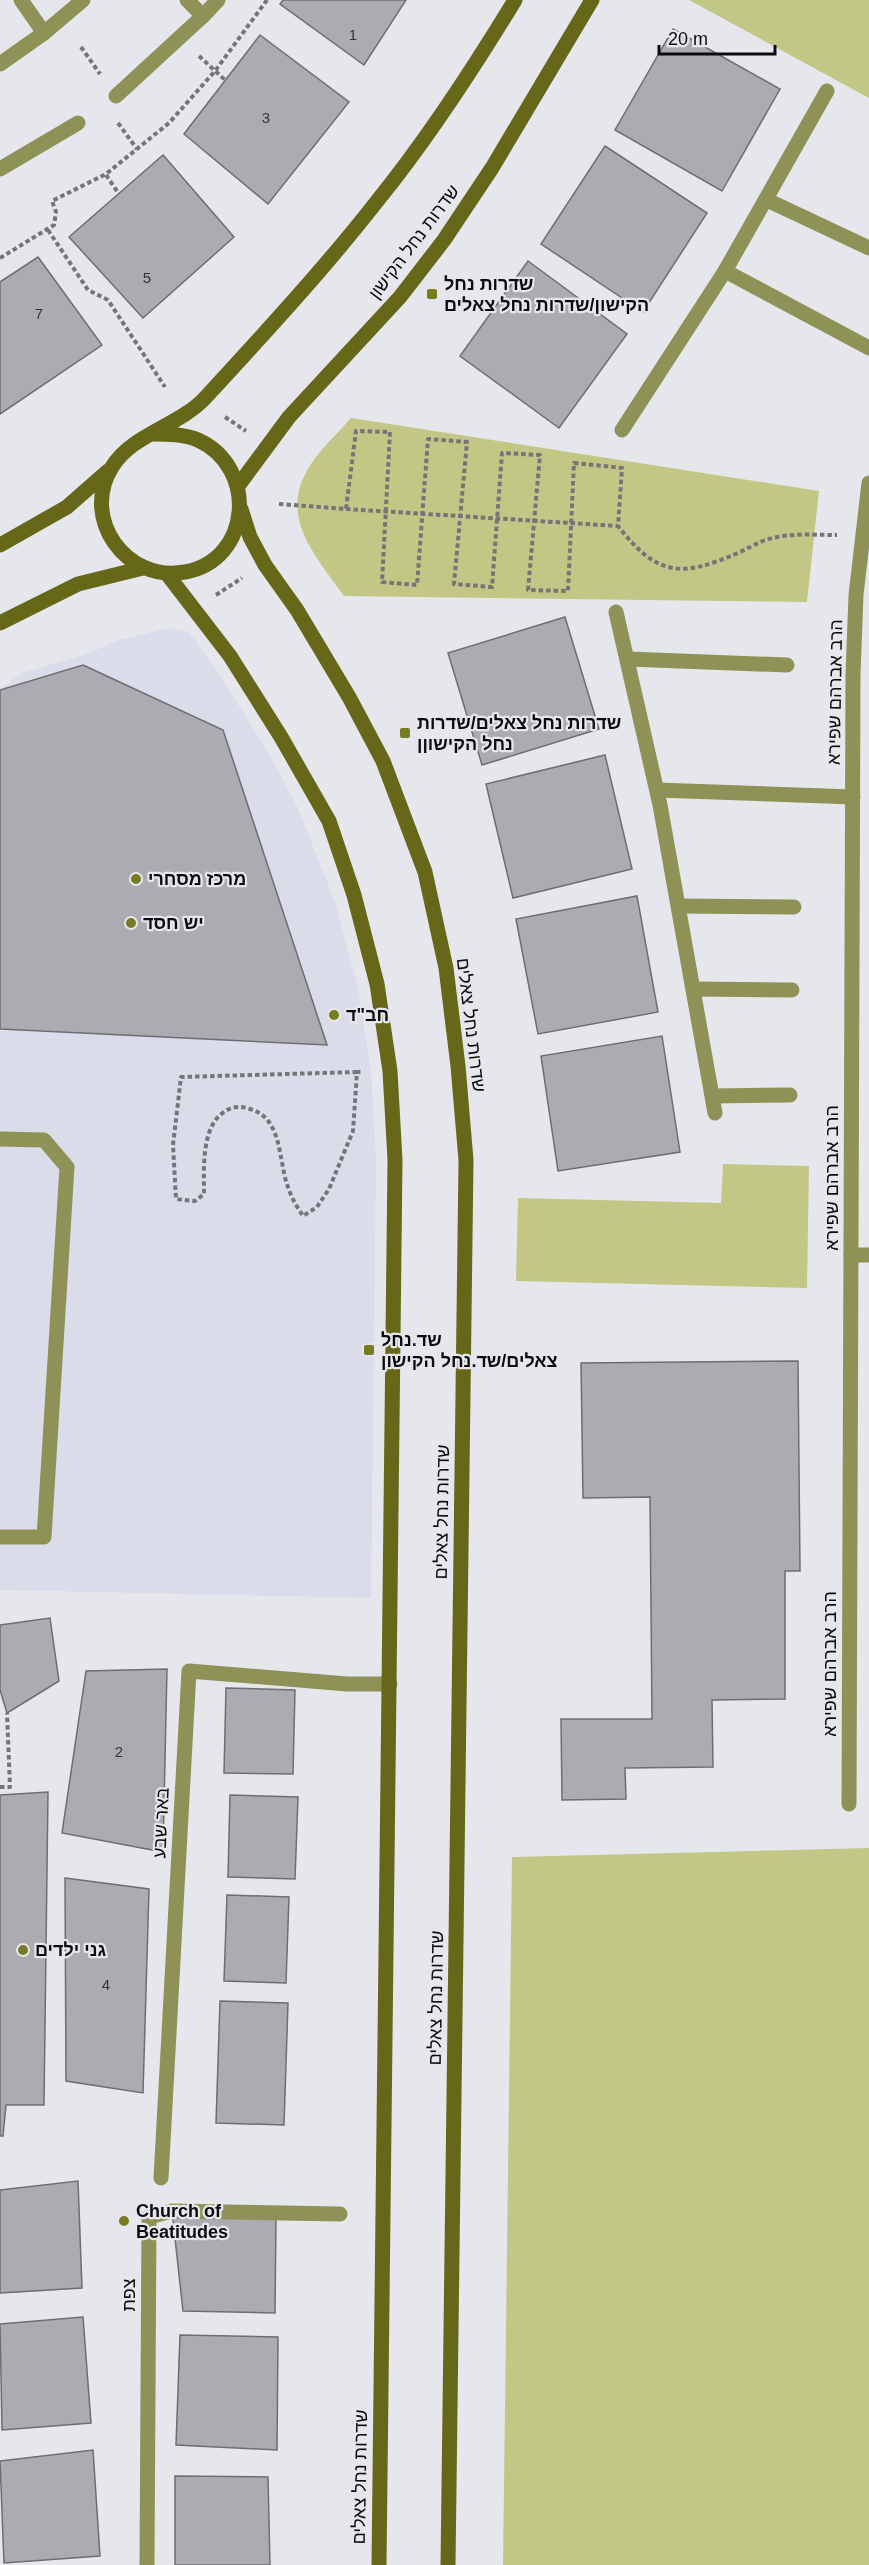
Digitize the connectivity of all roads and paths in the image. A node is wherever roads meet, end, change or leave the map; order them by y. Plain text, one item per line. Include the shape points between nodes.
1 (21, 0) edge
2 (83, 0) edge
3 (187, 0) edge
4 (218, 0) edge
5 (267, 0) edge
6 (515, 0) edge
7 (592, 0) edge
8 (203, 16) junction
9 (44, 33) junction
10 (180, 37) junction
11 (0, 64) edge
12 (215, 71) junction
13 (225, 80) dead end
14 (827, 91) dead end
15 (116, 96) dead end
16 (117, 122) dead end
17 (78, 123) dead end
18 (137, 149) junction
19 (0, 170) edge
20 (106, 174) junction
21 (118, 194) dead end
22 (766, 200) junction
23 (48, 230) junction
24 (869, 248) edge
25 (0, 258) edge
26 (725, 271) junction
27 (869, 348) edge
28 (165, 387) dead end
29 (202, 402) junction
30 (622, 429) dead end
31 (153, 434) junction
32 (267, 444) junction
33 (112, 467) junction
34 (869, 483) edge
35 (238, 486) junction
36 (279, 504) dead end
37 (241, 509) junction
38 (346, 509) junction
39 (386, 511) junction
40 (423, 514) junction
41 (460, 516) junction
42 (496, 518) junction
43 (534, 520) junction
44 (571, 522) junction
45 (618, 526) junction
46 (862, 535) junction
47 (0, 545) edge
48 (865, 553) edge
49 (265, 565) junction
50 (143, 568) junction
51 (167, 574) junction
52 (195, 609) junction
53 (616, 612) dead end
54 (0, 623) edge
55 (628, 659) junction
56 (787, 665) dead end
57 (657, 790) junction
58 (854, 797) junction
59 (679, 906) junction
60 (794, 907) dead end
61 (694, 989) junction
62 (792, 990) dead end
63 (390, 1071) junction
64 (357, 1072) junction
65 (790, 1095) dead end
66 (712, 1096) junction
67 (715, 1113) dead end
68 (0, 1139) edge
69 (851, 1255) junction
70 (869, 1255) edge
71 (0, 1537) edge
72 (390, 1684) junction
73 (7, 1713) dead end
74 (0, 1787) edge
75 (849, 1804) dead end
76 (161, 2178) dead end
77 (340, 2214) dead end
78 (147, 2565) edge
79 (379, 2565) edge
80 (448, 2565) edge

1 - 9 street
2 - 9 street
3 - 8 street
4 - 8 street
5 - 12 path
6 - 29 main road via 442,114 378,200
7 - 32 main road, שדרות נחל הקישון via 492,168 444,240 400,297
8 - 10 street
9 - 11 street
10 - 12 path
10 - 15 street
12 - 13 path
12 - 18 path via 169,123
14 - 22 street
16 - 18 path
17 - 19 street
18 - 20 path
20 - 21 path
20 - 23 path via 52,201 56,212 54,225
22 - 24 street
22 - 26 street
23 - 25 path
23 - 28 path via 88,290 108,300
26 - 27 street
26 - 30 street
29 - 31 main road
29 - 32 path
31 - 33 main road via 123,454
31 - 35 main road via 196,439 215,450 229,466
32 - 35 main road, שדרות נחל הקישון
33 - 47 main road via 67,507
33 - 50 main road via 101,505 104,525 119,550
34 - 46 street, הרב אברהם שפירא
35 - 37 main road
36 - 38 path
37 - 49 main road, שדרות נחל צאלים
37 - 51 main road via 238,524 220,554 205,565
38 - 39 path
38 - 39 path via 356,430 390,432
39 - 40 path
39 - 40 path via 382,582 417,585
40 - 41 path
40 - 41 path via 428,439 448,440 467,442
41 - 42 path
41 - 42 path via 454,584 492,587
42 - 43 path
42 - 43 path via 502,453 540,455
43 - 44 path
43 - 44 path via 528,590 568,591
44 - 45 path
44 - 45 path via 574,463 622,468
45 - 46 path via 654,563 681,570 790,534
46 - 48 street, הרב אברהם שפירא
48 - 58 street, הרב אברהם שפירא via 853,674
49 - 52 path
49 - 80 main road, שדרות נחל צאלים via 297,610 349,698 387,772 425,872 446,968 458,1066 466,1160
50 - 51 main road
50 - 54 main road via 78,584
51 - 52 main road, שדרות נחל צאלים
52 - 63 main road, שדרות נחל צאלים via 275,727 329,821 354,895 377,984
53 - 55 street
55 - 56 street
55 - 57 street
57 - 58 street
57 - 59 street
58 - 69 street, הרב אברהם שפירא
59 - 60 street
59 - 61 street
61 - 62 street
61 - 66 street
63 - 64 path
63 - 72 main road, שדרות נחל צאלים via 395,1160
64 - 64 path via 353,1131 329,1190 317,1207 303,1216 287,1187 275,1131 261,1112 242,1107 229,1108 216,1117 204,1163 204,1194 195,1201 176,1199 173,1145 181,1077
65 - 66 street
66 - 67 street
68 - 71 street via 44,1140 68,1167 44,1537
69 - 70 street
69 - 75 street, הרב אברהם שפירא
72 - 76 street, באר שבע via 189,1671
72 - 79 main road, שדרות נחל צאלים
73 - 74 path via 10,1786
77 - 78 street, צפת via 172,2211 149,2217

